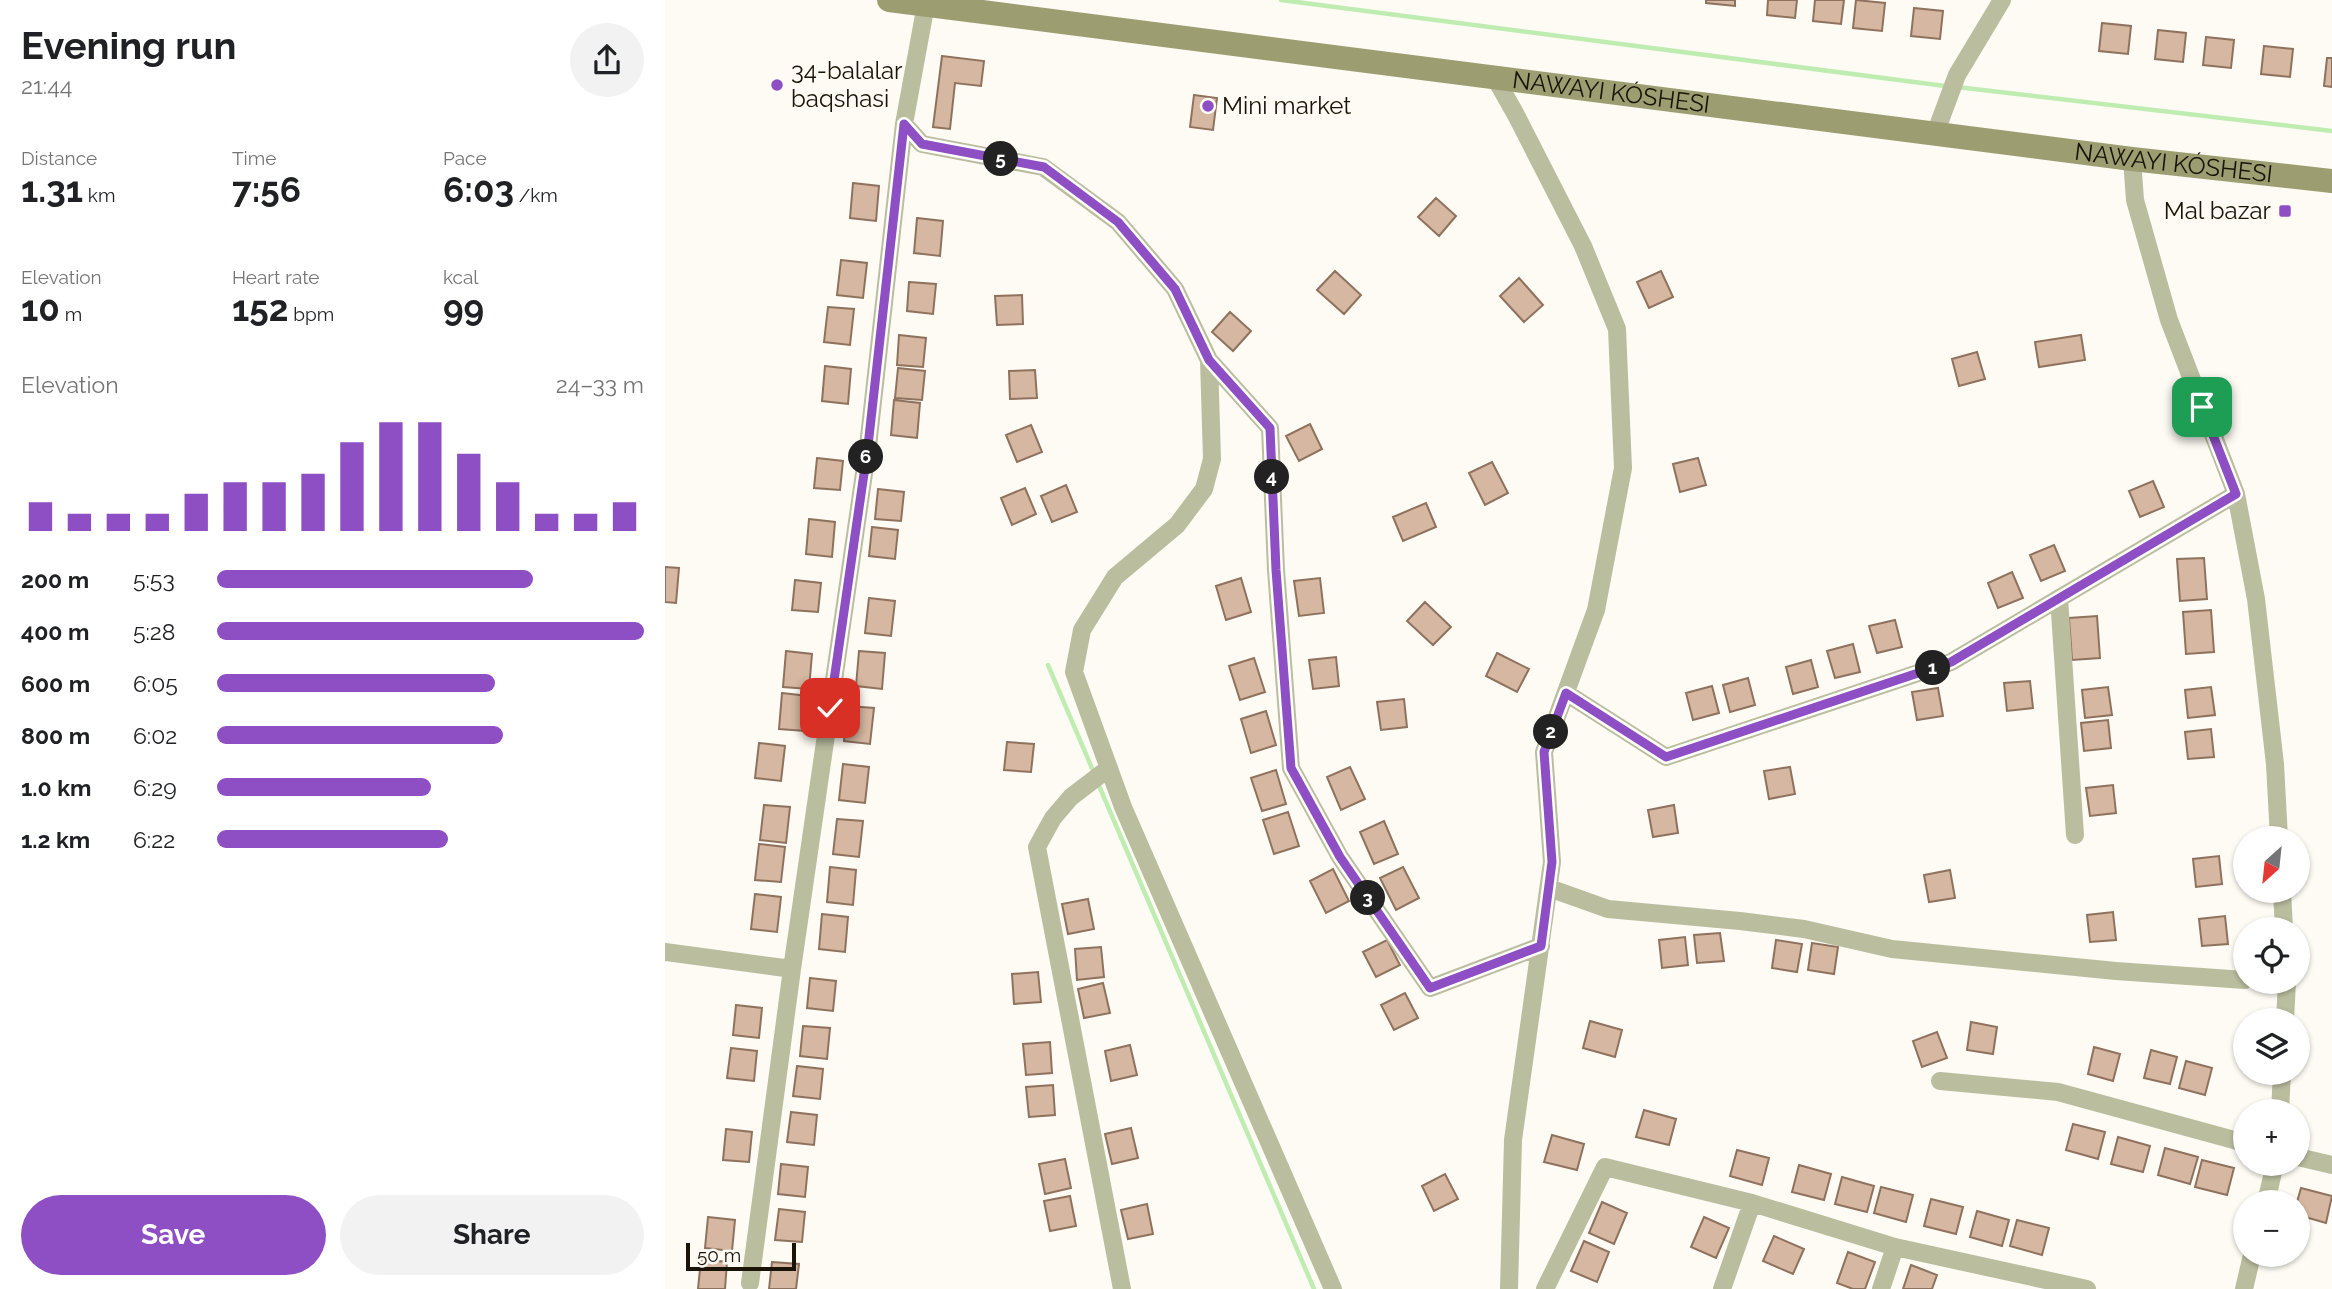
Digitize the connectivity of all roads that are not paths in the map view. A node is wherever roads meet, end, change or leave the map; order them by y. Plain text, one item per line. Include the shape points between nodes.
1 (889, 0) edge
2 (2002, 0) edge
3 (926, 4) junction
4 (1494, 76) junction
5 (904, 124) junction
6 (1935, 134) junction
7 (2132, 159) junction
8 (2332, 181) edge
9 (1209, 360) junction
10 (2236, 494) junction
11 (2059, 598) junction
12 (1566, 693) junction
13 (1109, 768) junction
14 (2279, 826) edge
15 (2075, 835) dead end
16 (1549, 888) junction
17 (1541, 946) junction
18 (665, 953) edge
19 (792, 969) junction
20 (2233, 979) edge
21 (1940, 1081) dead end
22 (2233, 1140) edge
23 (2310, 1160) edge
24 (2332, 1165) edge
25 (1752, 1203) junction
26 (1895, 1247) junction
27 (2249, 1267) edge
28 (750, 1283) dead end
29 (2056, 1286) edge
30 (1122, 1289) edge
31 (1333, 1289) edge
32 (1509, 1289) edge
33 (1545, 1289) edge
34 (1722, 1289) edge
35 (1881, 1289) edge
36 (2087, 1289) edge
37 (2244, 1289) edge

1 - 3 main road
2 - 6 street via 1957,75
3 - 4 main road
3 - 5 street
4 - 6 main road
4 - 12 street via 1583,246 1617,329 1623,468 1596,610
5 - 9 street via 922,144 1044,167 1118,222 1175,289
5 - 19 street via 868,446
6 - 7 main road
7 - 8 main road
7 - 10 street via 2135,200 2169,320
9 - 13 street via 1212,459 1204,489 1177,525 1115,577 1082,629 1074,672
9 - 17 street via 1270,428 1291,768 1340,857 1430,988
10 - 11 street
10 - 14 street via 2256,599 2276,764
11 - 12 street via 1951,662 1666,757
11 - 15 street
12 - 16 street via 1544,752 1552,862
13 - 30 street via 1072,796 1037,847
13 - 31 street
16 - 17 street
16 - 20 street via 1608,909 1804,929 1892,949
17 - 32 street via 1513,1140
18 - 19 street
19 - 28 street
21 - 22 street via 2058,1093
23 - 24 street
25 - 26 street
25 - 33 street via 1605,1167
25 - 34 street
26 - 29 street
26 - 35 street
27 - 37 street
29 - 36 street

